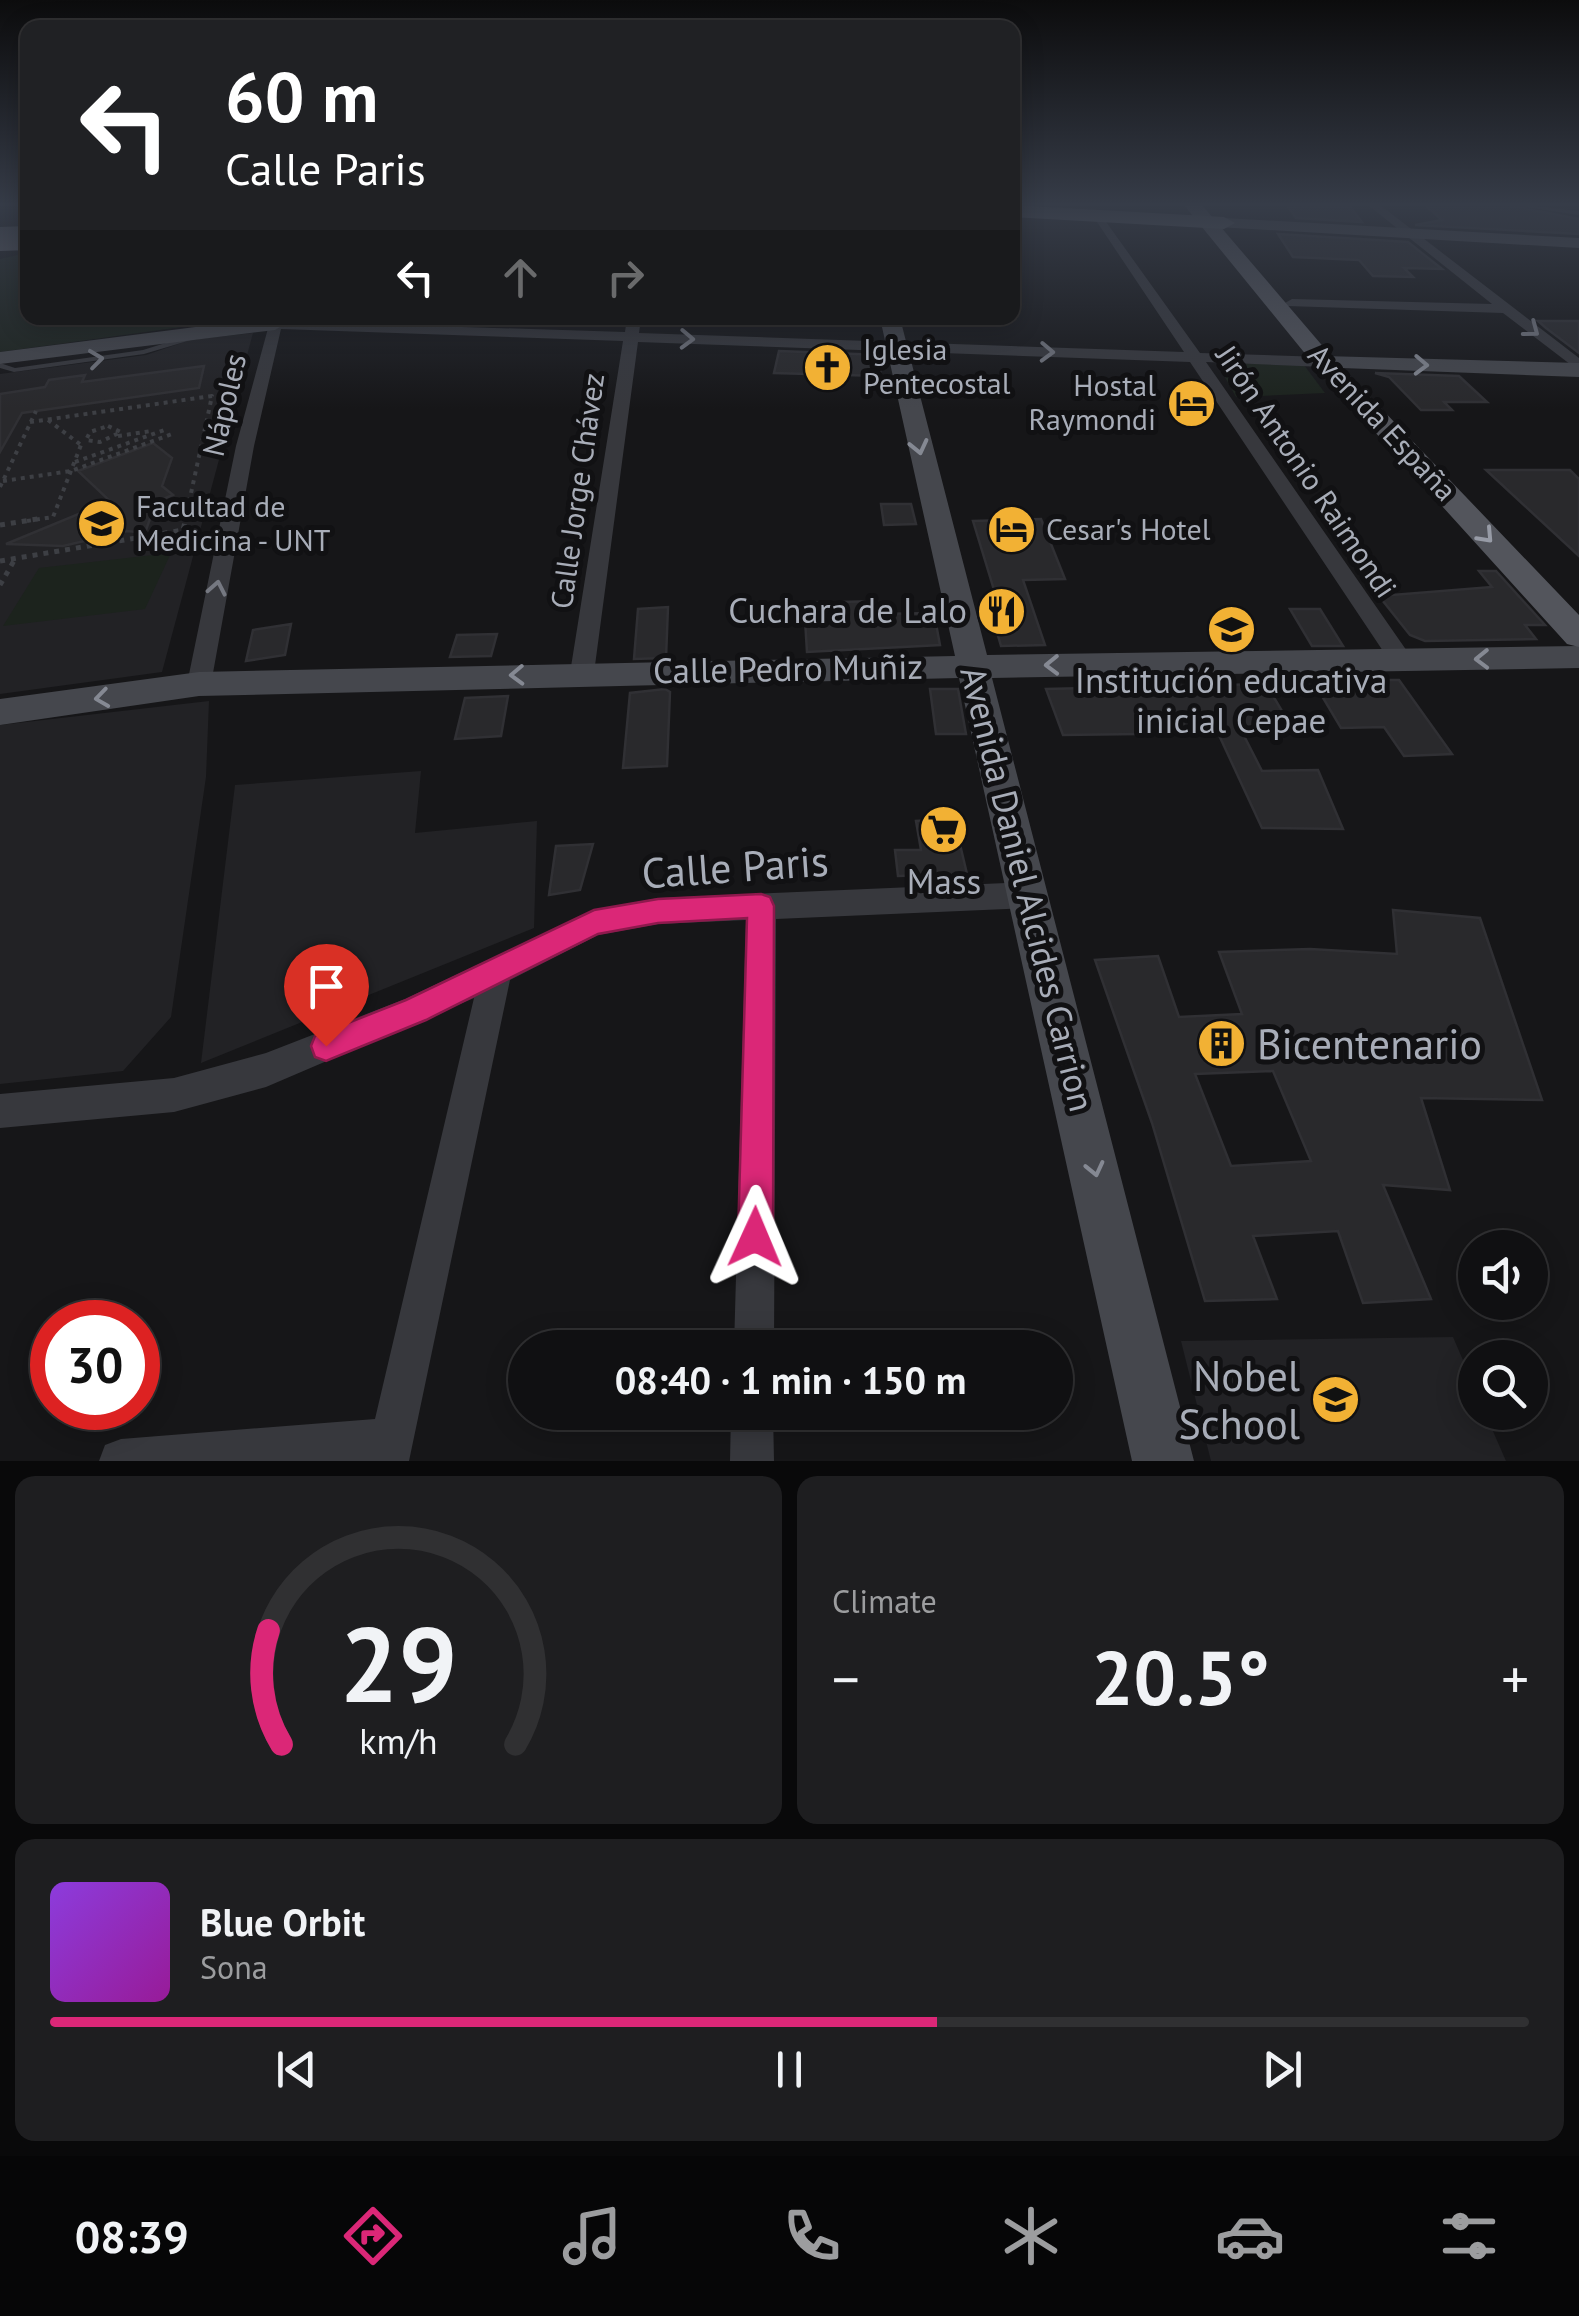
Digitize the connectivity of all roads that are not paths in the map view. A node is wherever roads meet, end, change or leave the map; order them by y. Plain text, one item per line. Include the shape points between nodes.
1 (1137, 273) edge
2 (1259, 273) edge
3 (1264, 273) edge
4 (1458, 273) edge
5 (1292, 303) junction
6 (1504, 310) junction
7 (246, 325) edge
8 (274, 325) edge
9 (498, 325) edge
10 (892, 325) edge
11 (632, 328) edge
12 (896, 346) junction
13 (1194, 357) junction
14 (0, 361) edge
15 (1335, 362) junction
16 (1579, 368) edge
17 (1579, 598) edge
18 (1579, 636) edge
19 (1579, 657) edge
20 (1401, 660) junction
21 (972, 666) junction
22 (582, 673) junction
23 (198, 684) junction
24 (0, 712) edge
25 (1032, 895) junction
26 (761, 906) junction
27 (496, 970) junction
28 (0, 1111) edge
29 (754, 1330) edge
30 (752, 1430) edge
31 (389, 1450) edge
32 (121, 1461) edge
33 (752, 1461) edge
34 (1164, 1461) edge

1 - 13 street, Jirón Antonio Raimondi
2 - 15 main road, Avenida España
3 - 5 main road, Avenida España
4 - 6 street
5 - 6 street
5 - 15 main road, Avenida España
6 -> 16 street
14 -> 7 street
23 -> 8 street, Nápoles
9 - 11 street
10 - 12 street, Avenida Daniel Alcides Carrion
11 -> 12 street
11 - 22 street, Calle Jorge Chávez
12 -> 13 street
12 -> 21 street, Avenida Daniel Alcides Carrion
13 - 15 street
13 - 20 street, Jirón Antonio Raimondi
15 -> 16 street
15 - 17 main road, Avenida España
15 -> 18 main road, Avenida España
19 -> 20 street, Calle Pedro Muñiz
20 -> 21 street, Calle Pedro Muñiz
21 - 22 street, Calle Pedro Muñiz
21 - 25 street, Avenida Daniel Alcides Carrion
22 -> 23 street, Calle Pedro Muñiz
23 -> 24 street, Calle Pedro Muñiz
25 - 26 street, Calle Paris
25 -> 34 street, Avenida Daniel Alcides Carrion
26 - 27 street, Calle Paris via 594,922
26 - 29 street
27 - 28 street, Calle Paris via 266,1070 174,1095
27 - 31 street
30 - 33 street
31 - 32 street

